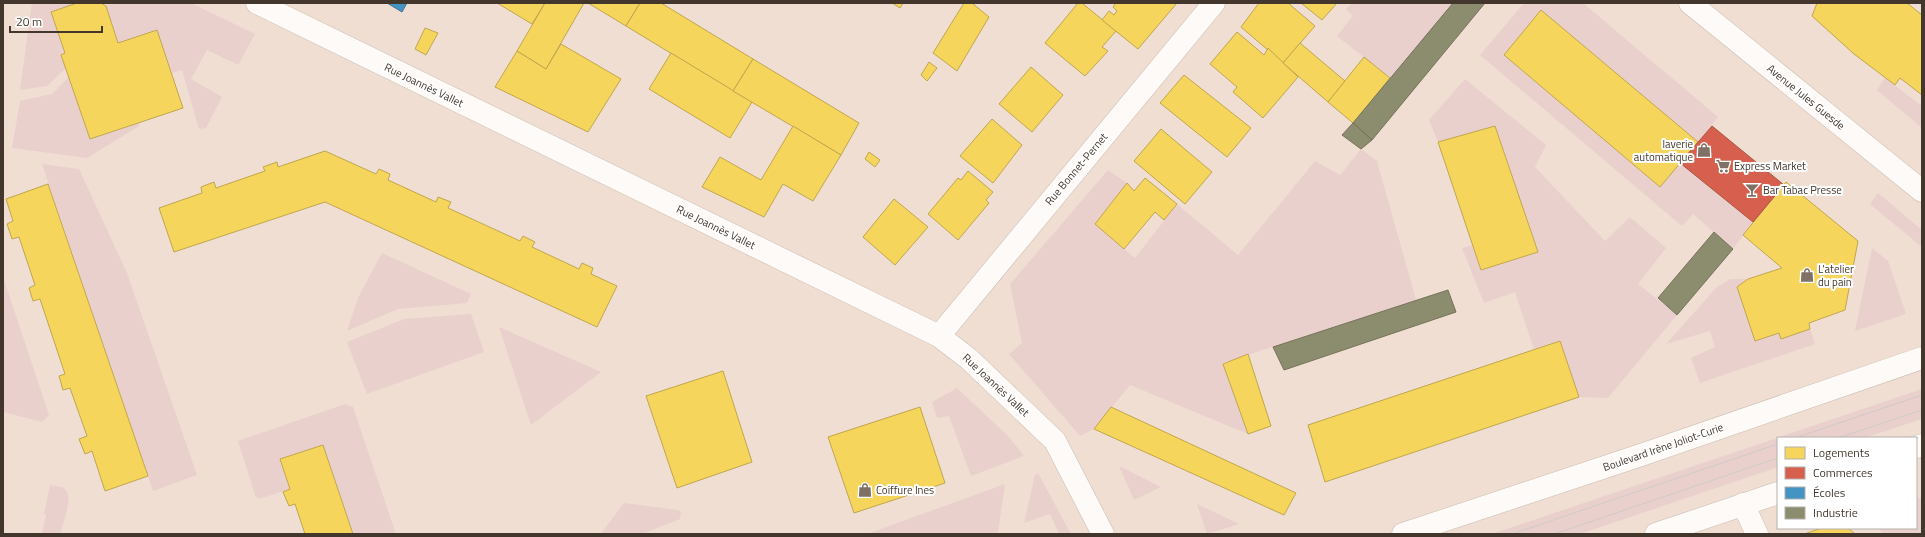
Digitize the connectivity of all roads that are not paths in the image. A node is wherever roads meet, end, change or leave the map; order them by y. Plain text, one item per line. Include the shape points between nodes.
1 (257, 3) edge
2 (1214, 3) edge
3 (1690, 3) edge
4 (1922, 191) edge
5 (939, 336) junction
6 (1922, 358) edge
7 (1777, 493) edge
8 (1743, 504) junction
9 (1103, 534) edge
10 (1403, 534) edge
11 (1656, 534) edge
12 (1758, 534) edge

1 - 5 street, Rue Joannès Vallet
2 - 5 street, Rue Bonnet-Pernet
3 - 4 street, Avenue Jules Guesde
5 - 9 street, Rue Joannès Vallet via 969,359 1055,441
6 - 10 street, Boulevard Irène Joliot-Curie
7 - 8 street
8 - 11 street
8 - 12 street

